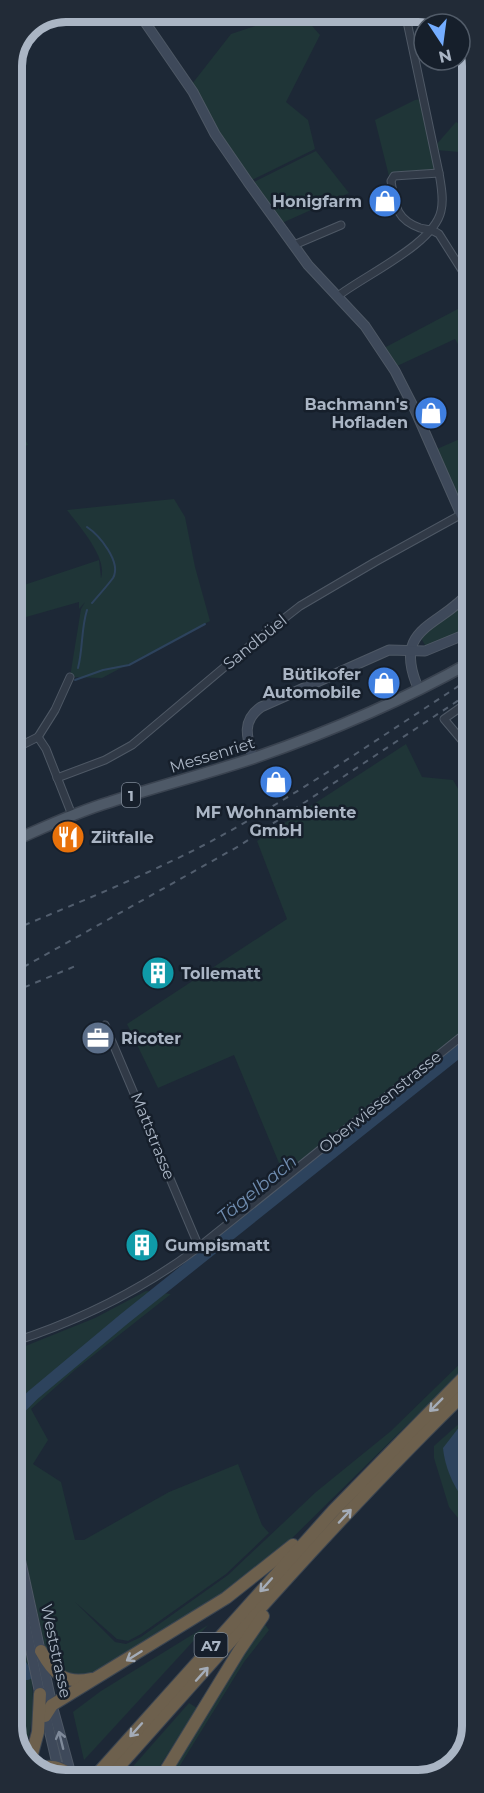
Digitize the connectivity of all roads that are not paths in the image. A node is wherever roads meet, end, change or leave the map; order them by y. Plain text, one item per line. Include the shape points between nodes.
1 (145, 22) edge
2 (407, 23) edge
3 (439, 173) junction
4 (341, 225) dead end
5 (432, 229) junction
6 (294, 245) junction
7 (462, 270) edge
8 (338, 296) junction
9 (461, 514) joint
10 (462, 597) edge
11 (462, 636) edge
12 (411, 651) junction
13 (462, 667) edge
14 (70, 677) dead end
15 (419, 690) junction
16 (462, 706) edge
17 (38, 737) junction
18 (462, 740) edge
19 (22, 745) edge
20 (253, 758) junction
21 (57, 778) junction
22 (72, 815) junction
23 (22, 837) edge
24 (105, 1024) dead end
25 (462, 1036) edge
26 (199, 1247) junction
27 (22, 1339) edge
28 (462, 1379) edge
29 (462, 1396) edge
30 (333, 1510) junction
31 (305, 1559) junction
32 (22, 1565) edge
33 (22, 1606) edge
34 (42, 1651) junction
35 (106, 1673) junction
36 (40, 1694) junction
37 (49, 1710) junction
38 (32, 1753) edge
39 (47, 1766) edge
40 (58, 1767) junction
41 (60, 1770) edge
42 (66, 1770) edge
43 (100, 1770) edge
44 (116, 1770) edge
45 (166, 1770) edge

1 - 6 street via 193,92 215,134
2 - 3 street
3 - 5 street via 441,210
3 - 5 street via 394,176 391,181 396,208 403,219
4 - 6 street
5 - 7 street
5 - 8 street via 425,238
6 - 8 street
8 - 9 street via 365,326 394,371
9 - 21 street, Sandbüel via 300,606 132,746
10 - 12 street via 424,628
11 - 12 street via 430,649
12 - 15 street via 411,672
12 - 20 street via 389,650 255,711 246,733
13 - 15 main road, 1
14 - 17 street
15 - 20 main road, Messenriet / 1 via 323,733
16 - 18 street via 444,719
17 - 19 street
17 - 21 street
20 - 22 main road, Messenriet / 1
21 - 22 street
22 - 23 main road, Messenriet / 1
24 - 26 street, Mattstrasse
25 - 26 street, Oberwiesenstrasse
26 - 27 street, Oberwiesenstrasse via 150,1282 109,1304
28 -> 30 highway, A7
31 -> 29 highway, A7
30 -> 35 highway, A7 via 238,1589
30 -> 43 highway, A7
44 -> 31 highway, A7
31 - 45 highway, A7 via 239,1651
32 - 34 street, Weststrasse
33 - 36 street, Weststrasse
34 - 35 highway, A7 via 51,1668 69,1679 84,1680
34 - 37 street, Weststrasse
35 - 37 highway, A7
36 - 37 street, Weststrasse
36 - 38 highway
37 - 40 street, Weststrasse
42 -> 37 street, Weststrasse
39 - 40 highway
40 - 41 highway

